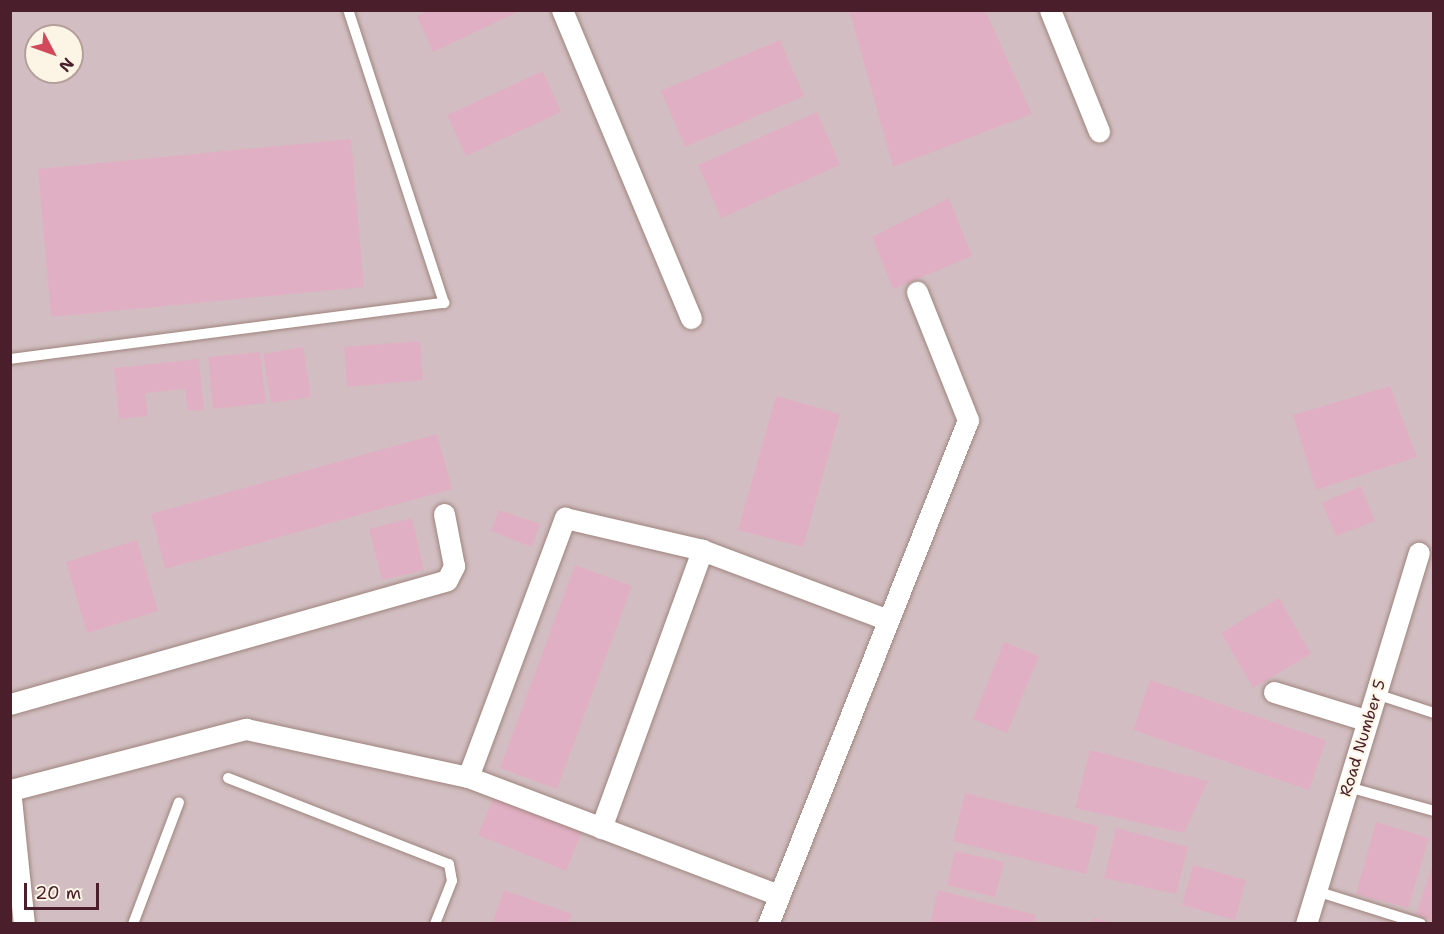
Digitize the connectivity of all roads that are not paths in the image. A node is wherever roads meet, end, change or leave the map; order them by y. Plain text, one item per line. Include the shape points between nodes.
1 (348, 10) edge
2 (562, 10) edge
3 (1050, 10) edge
4 (1099, 131) dead end
5 (917, 292) dead end
6 (691, 318) dead end
7 (10, 359) edge
8 (444, 514) dead end
9 (702, 550) junction
10 (1419, 553) dead end
11 (888, 620) junction
12 (1274, 692) dead end
13 (1376, 694) junction
14 (10, 704) edge
15 (1434, 713) edge
16 (1368, 721) junction
17 (468, 777) junction
18 (228, 778) dead end
19 (1348, 787) junction
20 (11, 789) edge
21 (179, 802) dead end
22 (1434, 811) edge
23 (601, 828) junction
24 (1316, 891) junction
25 (779, 895) junction
26 (24, 924) edge
27 (133, 924) edge
28 (435, 924) edge
29 (768, 924) edge
30 (1306, 924) edge
31 (1421, 924) edge

1 - 7 lane via 444,303
2 - 6 street
3 - 4 street
5 - 11 street via 968,420
8 - 14 street via 454,566 447,580
9 - 11 street
9 - 17 street via 566,518
9 - 23 street
10 - 13 street, Road Number 5
11 - 25 street
12 - 16 street
13 - 15 lane
13 - 16 street, Road Number 5
16 - 19 street, Road Number 5
17 - 20 street via 246,729
17 - 23 street
18 - 28 lane via 449,864 452,881
19 - 22 lane
19 - 24 street, Road Number 5
20 - 26 street
21 - 27 lane
23 - 25 street
24 - 30 street, Road Number 5
24 - 31 lane
25 - 29 street

